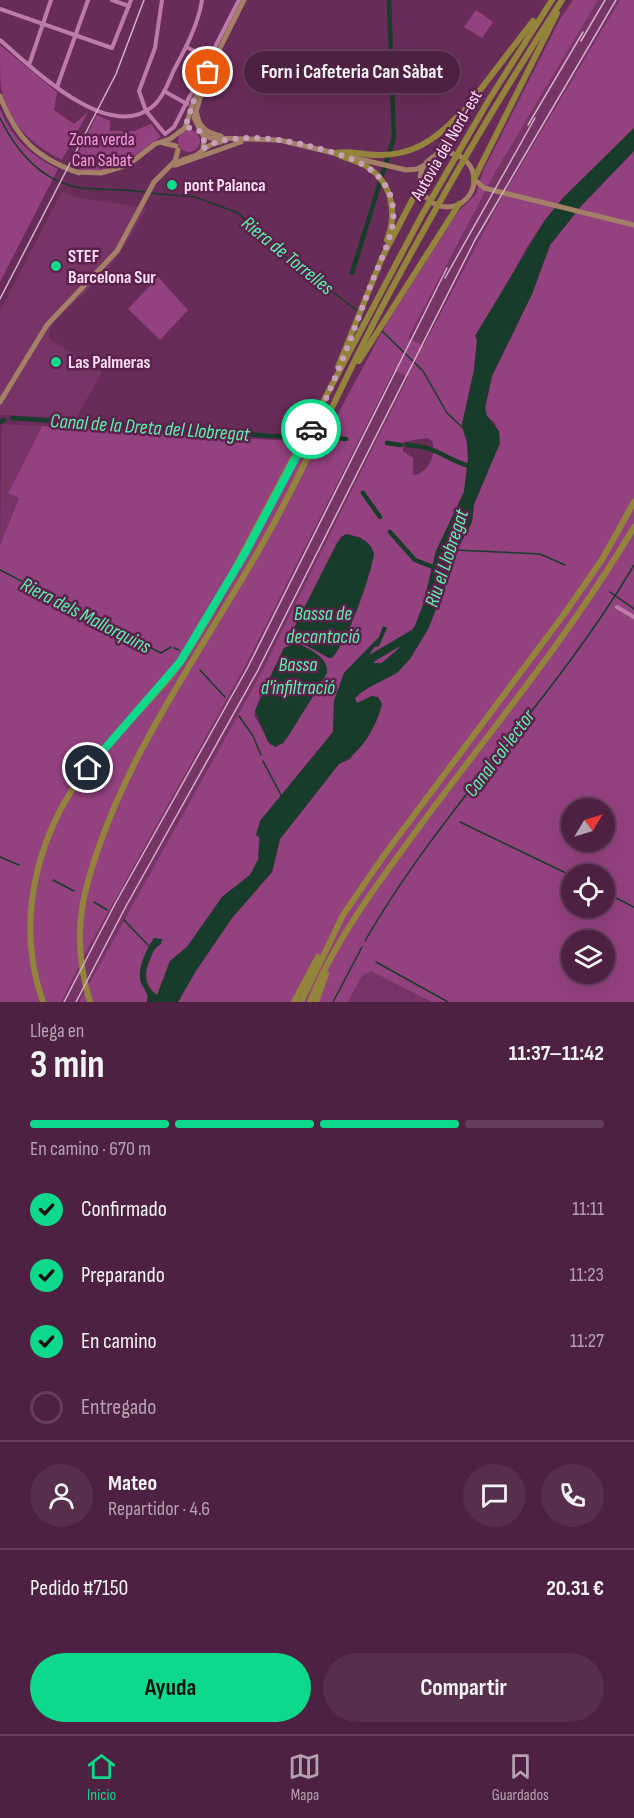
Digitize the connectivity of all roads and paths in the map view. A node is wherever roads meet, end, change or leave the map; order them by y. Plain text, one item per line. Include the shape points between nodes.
1 (51, 0) edge
2 (88, 0) edge
3 (112, 0) edge
4 (131, 0) edge
5 (162, 0) edge
6 (202, 0) edge
7 (239, 0) edge
8 (246, 0) edge
9 (552, 0) edge
10 (562, 0) edge
11 (129, 6) junction
12 (0, 9) edge
13 (541, 16) junction
14 (43, 25) junction
15 (76, 36) junction
16 (0, 40) edge
17 (186, 47) junction
18 (211, 59) junction
19 (29, 65) junction
20 (57, 87) junction
21 (164, 91) junction
22 (0, 96) edge
23 (187, 104) junction
24 (467, 106) junction
25 (195, 109) junction
26 (146, 111) junction
27 (185, 128) junction
28 (200, 132) junction
29 (178, 134) junction
30 (237, 139) junction
31 (254, 139) junction
32 (177, 148) junction
33 (203, 149) junction
34 (335, 153) junction
35 (437, 154) junction
36 (189, 156) junction
37 (376, 158) junction
38 (174, 165) junction
39 (423, 166) junction
40 (406, 170) junction
41 (77, 172) junction
42 (156, 179) junction
43 (474, 179) junction
44 (420, 183) junction
45 (484, 188) junction
46 (471, 192) junction
47 (459, 204) junction
48 (634, 225) edge
49 (382, 258) junction
50 (359, 326) junction
51 (371, 336) junction
52 (0, 402) edge
53 (633, 503) edge
54 (634, 526) edge
55 (617, 607) dead end
56 (634, 617) edge
57 (327, 944) junction
58 (331, 960) junction
59 (43, 1002) edge
60 (90, 1002) edge
61 (294, 1002) edge
62 (301, 1002) edge
63 (310, 1002) edge
64 (316, 1002) edge

1 - 14 street
2 - 15 street
3 - 11 street
4 - 11 street
5 - 26 street via 155,48 139,91
6 - 17 street
7 - 18 street
8 - 25 main road
8 - 27 main road via 194,100
9 - 13 highway, Autovia del Nord-est
10 - 43 highway
10 - 51 highway, Autovia del Nord-est via 464,157 378,316
11 - 15 street via 112,48
12 - 14 street
13 - 24 highway via 534,19
13 - 50 highway, Autovia del Nord-est
14 - 15 street
14 - 19 street
15 - 20 street
16 - 19 street
17 - 18 street
17 - 21 street
18 - 23 street
19 - 20 street
20 - 26 street via 108,117 129,117
21 - 23 street
21 - 26 street
22 - 41 main road via 24,140 43,156
23 - 26 street via 171,131 165,134
24 - 35 highway
24 - 37 highway via 433,139 408,152
25 - 28 main road
25 - 30 main road via 198,122 206,131
27 - 28 main road
27 - 29 main road
28 - 30 main road via 210,138
28 - 33 main road
29 - 32 main road
29 - 41 main road via 154,144 128,165 101,173
30 - 31 main road
30 - 33 main road via 215,142
31 - 34 main road via 288,141
31 - 38 main road
32 - 36 main road
32 - 41 main road via 161,144 137,163 112,173 90,176
32 - 42 main road via 175,161
33 - 36 main road
34 - 37 highway
34 - 49 highway via 373,172 392,199 393,224
35 - 39 main road
35 - 43 main road via 460,156 471,167
36 - 38 main road
37 - 40 main road
38 - 42 main road
39 - 40 main road
39 - 44 main road
40 - 44 main road
42 - 52 main road via 113,256 47,325
43 - 45 main road
43 - 46 main road
44 - 47 main road via 424,194 435,204
44 - 49 highway
45 - 46 main road
45 - 48 main road
46 - 47 main road
47 - 51 highway via 384,322
49 - 50 highway
50 - 59 highway, Autovia del Nord-est via 244,555 184,656 157,693 81,777 54,819 36,872 31,932
51 - 60 highway via 272,527 124,786 90,873 80,923 80,961
53 - 57 highway via 603,558 565,613 385,854
54 - 58 highway via 567,629 393,862
55 - 56 street
57 - 61 highway
57 - 62 highway
58 - 63 highway
58 - 64 highway

